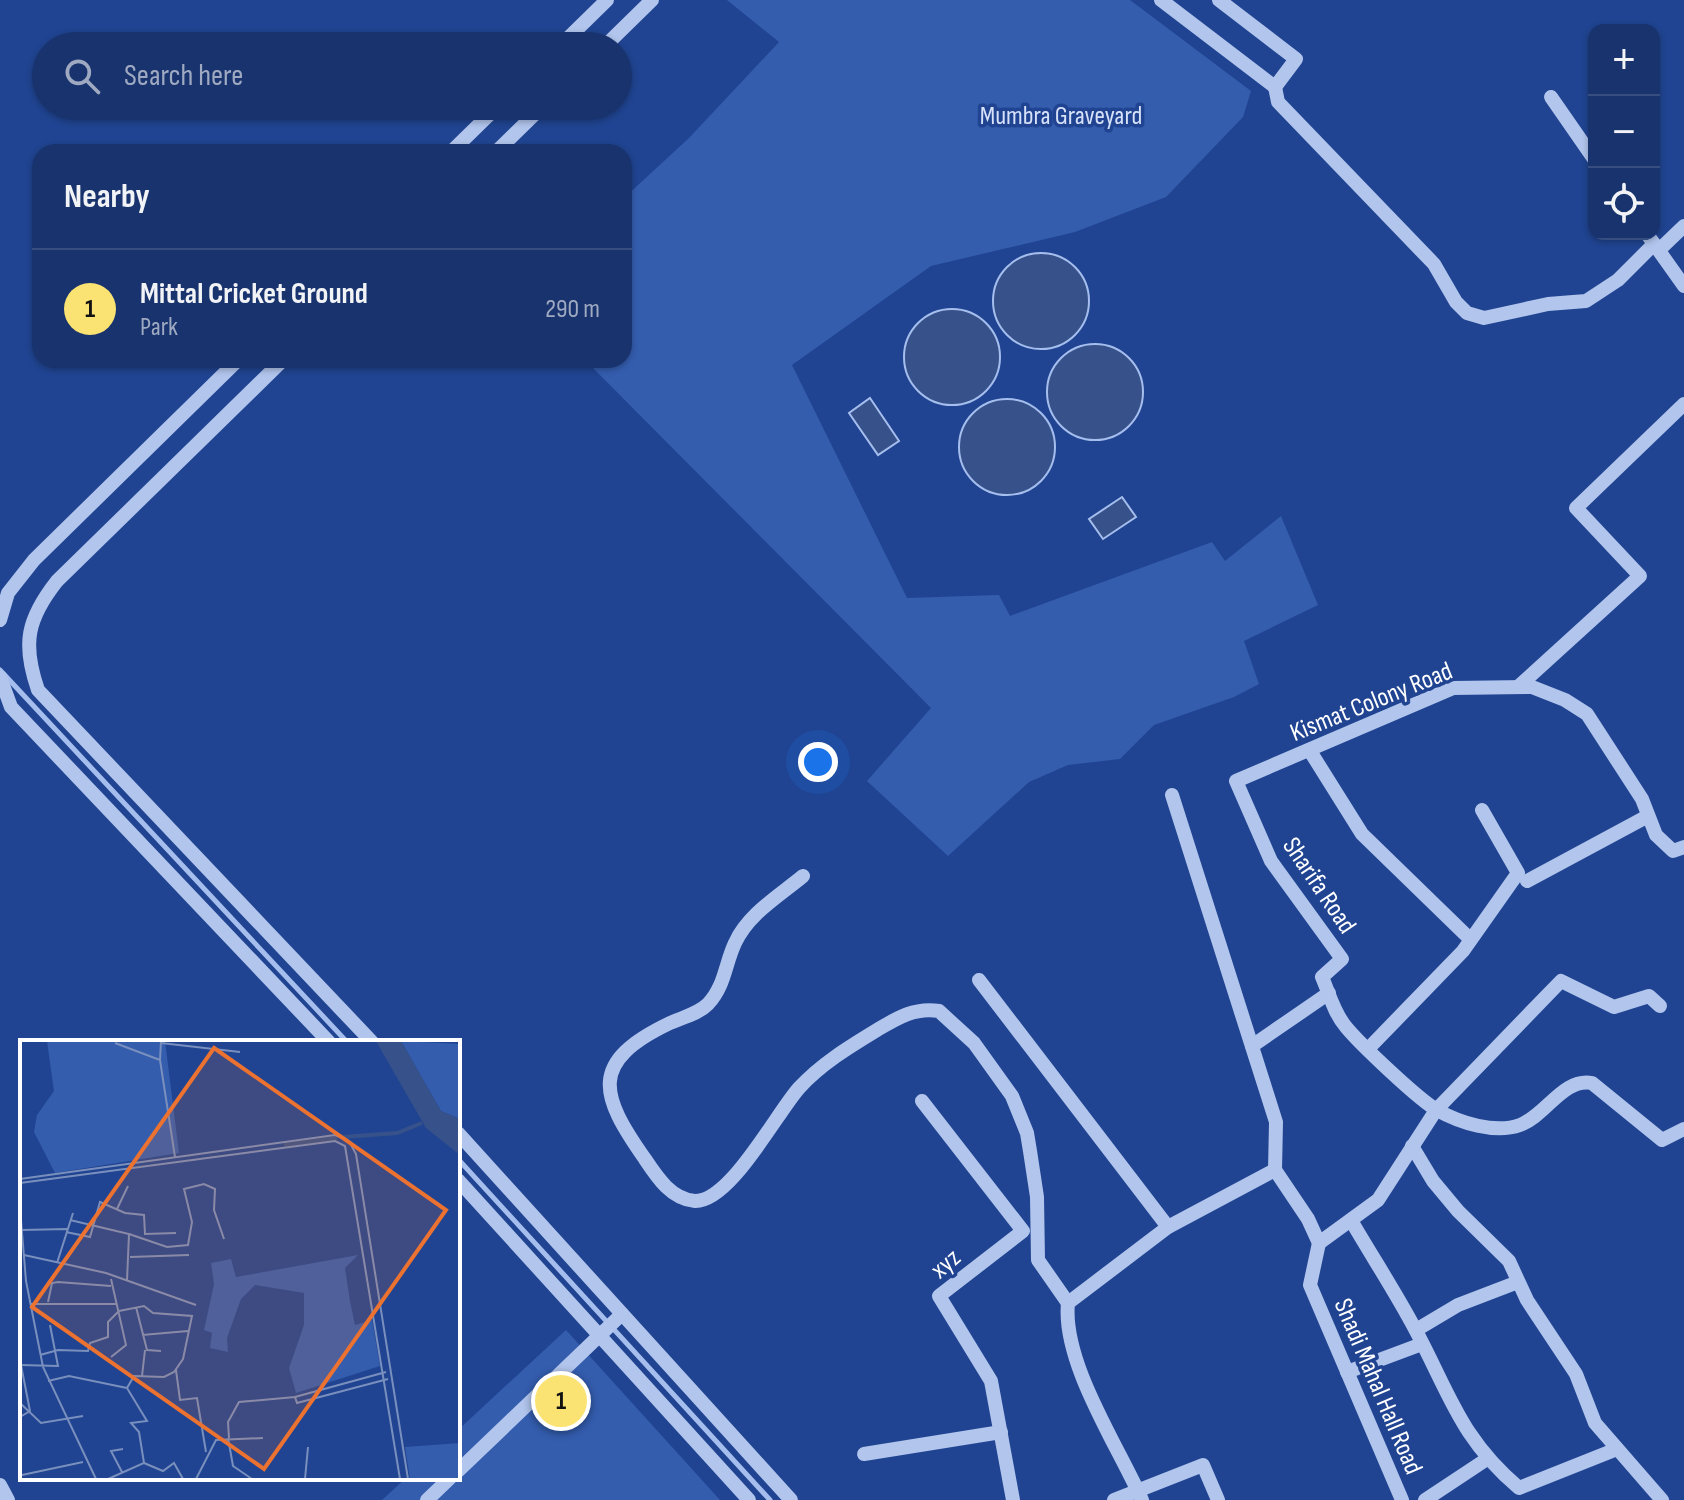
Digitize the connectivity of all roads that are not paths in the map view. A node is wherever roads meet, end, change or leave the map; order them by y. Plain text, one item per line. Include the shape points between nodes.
1 (607, 0) edge
2 (652, 0) edge
3 (1161, 0) edge
4 (1219, 0) edge
5 (574, 32) edge
6 (619, 32) edge
7 (1275, 87) junction
8 (1551, 97) dead end
9 (484, 120) edge
10 (529, 120) edge
11 (459, 144) edge
12 (504, 144) edge
13 (1588, 150) edge
14 (1684, 226) edge
15 (1653, 243) edge
16 (1684, 286) edge
17 (230, 368) edge
18 (275, 368) edge
19 (1684, 404) edge
20 (0, 620) edge
21 (0, 677) edge
22 (1519, 686) junction
23 (1310, 751) junction
24 (1236, 781) joint
25 (1172, 795) dead end
26 (1482, 810) dead end
27 (1648, 816) junction
28 (1684, 847) edge
29 (803, 876) dead end
30 (1527, 881) dead end
31 (1469, 938) junction
32 (979, 980) dead end
33 (1329, 993) junction
34 (1660, 1006) dead end
35 (327, 1040) edge
36 (370, 1040) edge
37 (1252, 1046) junction
38 (1368, 1049) junction
39 (922, 1101) dead end
40 (1436, 1110) junction
41 (1684, 1129) edge
42 (460, 1136) edge
43 (1412, 1146) junction
44 (1275, 1170) junction
45 (460, 1182) edge
46 (1352, 1222) junction
47 (1168, 1227) junction
48 (1319, 1243) junction
49 (1518, 1282) junction
50 (1068, 1303) junction
51 (611, 1325) junction
52 (1419, 1337) junction
53 (1347, 1372) junction
54 (1001, 1432) junction
55 (1617, 1449) junction
56 (864, 1454) dead end
57 (1487, 1459) junction
58 (460, 1469) edge
59 (448, 1480) edge
60 (0, 1485) edge
61 (1140, 1496) edge
62 (8, 1500) edge
63 (427, 1500) edge
64 (749, 1500) edge
65 (791, 1500) edge
66 (1013, 1500) edge
67 (1114, 1500) edge
68 (1218, 1500) edge
69 (1402, 1500) edge
70 (1425, 1500) edge
71 (1662, 1500) edge

1 - 5 street
2 - 6 street
3 - 7 street
4 - 7 street via 1296,59
7 - 15 street via 1278,102 1434,264 1467,313 1484,318 1586,301 1618,280
8 - 13 street
9 - 11 street
10 - 12 street
14 - 15 street
15 - 16 street
17 - 20 street via 34,560 8,593
18 - 36 street via 57,581 36,608 29,666 38,690
19 - 22 street via 1576,508 1640,576
21 - 35 street via 11,707
22 - 23 street, Kismat Colony Road via 1453,688
22 - 27 street, Kismat Colony Road via 1565,700 1587,714
23 - 24 street, Kismat Colony Road
23 - 31 street via 1362,834
24 - 33 street, Sharifa Road via 1271,861 1342,959 1322,977
25 - 37 street
26 - 31 street via 1518,873
27 - 28 street, Kismat Colony Road via 1656,835 1673,851
27 - 30 street
29 - 50 street via 749,920 707,1005 646,1037 614,1065 607,1083 610,1101 625,1130 676,1195 706,1200 744,1167 773,1121 824,1065 913,1011 939,1011 974,1043 1012,1096 1027,1133 1037,1197 1038,1260
31 - 38 street via 1463,951
32 - 47 street
33 - 37 street
33 - 38 street via 1338,1015
34 - 40 street via 1649,996 1614,1007 1561,981
37 - 44 street via 1276,1122
38 - 40 street
39 - 54 street, xyz via 1023,1231 939,1296 991,1381
40 - 41 street via 1479,1126 1518,1126 1582,1081 1592,1083 1662,1140
40 - 43 street
42 - 51 street
43 - 46 street via 1378,1200
43 - 49 street via 1458,1211 1509,1261
44 - 47 street
44 - 48 street
45 - 51 street
46 - 48 street
46 - 52 street
47 - 50 street
48 - 53 street, Shadi Mahal Hall Road via 1310,1285
49 - 52 street via 1458,1305
49 - 55 street via 1576,1374 1595,1423
50 - 61 street via 1066,1327 1076,1365
51 - 58 street
51 - 64 street
51 - 65 street
52 - 53 street
52 - 57 street via 1472,1442
53 - 69 street, Shadi Mahal Hall Road
54 - 56 street
54 - 66 street, xyz
55 - 57 street via 1519,1488
55 - 71 street
57 - 70 street
59 - 63 street
60 - 62 street
61 - 67 street
61 - 68 street via 1203,1465

